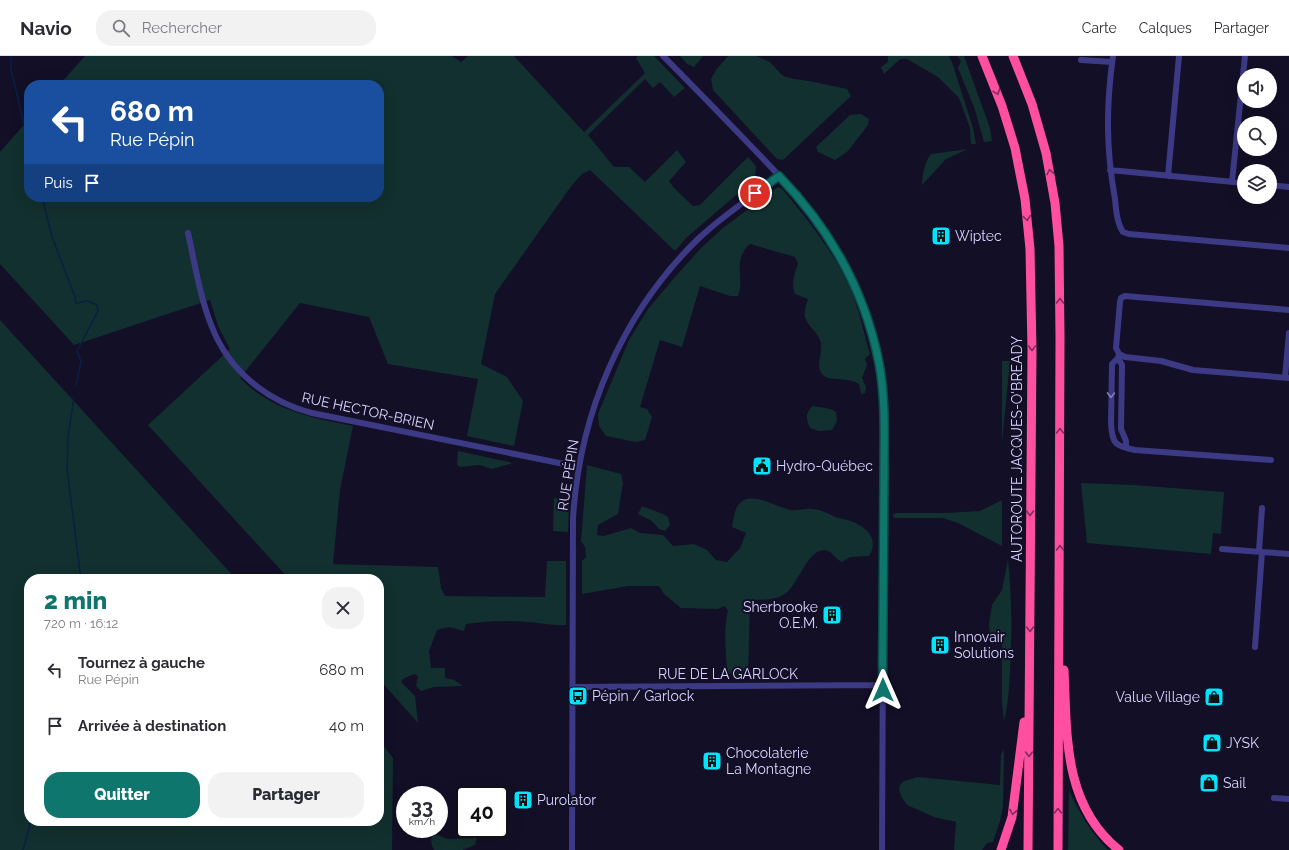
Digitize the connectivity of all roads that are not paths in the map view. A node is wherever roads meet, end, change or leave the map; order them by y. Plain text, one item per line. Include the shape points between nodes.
1 (663, 56) edge
2 (982, 56) edge
3 (1013, 56) edge
4 (1180, 56) edge
5 (1245, 56) edge
6 (1112, 59) edge
7 (1081, 60) dead end
8 (1110, 170) junction
9 (779, 176) junction
10 (1168, 176) junction
11 (1232, 182) junction
12 (1237, 182) edge
13 (1277, 186) edge
14 (1289, 187) edge
15 (188, 233) dead end
16 (1289, 248) edge
17 (1289, 310) edge
18 (1289, 333) edge
19 (1118, 356) junction
20 (1287, 378) edge
21 (1126, 446) junction
22 (1271, 460) dead end
23 (578, 467) junction
24 (1262, 508) dead end
25 (1222, 548) dead end
26 (1260, 552) junction
27 (1289, 554) edge
28 (1059, 587) junction
29 (1255, 647) dead end
30 (1029, 673) junction
31 (883, 685) junction
32 (573, 687) junction
33 (1274, 798) dead end
34 (1289, 798) edge
35 (572, 850) edge
36 (882, 850) edge
37 (1001, 850) edge
38 (1028, 850) edge
39 (1058, 850) edge
40 (1119, 850) edge

1 - 9 street
2 -> 30 highway, AUTOROUTE JACQUES-O'BREADY via 1002,106 1014,148 1025,198 1030,242 1032,328
28 -> 3 highway via 1058,224 1042,139 1032,104
4 - 10 street
5 - 11 street
6 - 7 street
6 - 8 street via 1107,126
8 - 10 street
8 - 16 street via 1120,228 1125,233
9 - 23 street, RUE PÉPIN via 710,228 682,256 649,296 629,327 604,378 589,422
9 - 31 street via 815,218 841,258 861,302 878,358 884,424
10 - 11 street
11 - 12 street
13 - 14 street
15 - 23 street, RUE HECTOR-BRIEN via 205,306 216,337 239,370 270,396 312,413
17 - 19 street via 1125,296 1120,302 1116,348
18 - 20 street
19 - 20 street via 1162,361 1193,370
19 - 21 street via 1122,365 1121,429
19 -> 21 street via 1112,364 1111,431 1115,443
21 - 22 street via 1134,450
23 - 32 street, RUE PÉPIN via 573,530
24 - 26 street
25 - 26 street
26 - 27 street
26 - 29 street
39 -> 28 highway
28 - 40 highway via 1071,766 1078,792 1088,812 1103,834
30 -> 37 highway via 1014,808
30 -> 38 highway, AUTOROUTE JACQUES-O'BREADY
31 - 32 street, RUE DE LA GARLOCK
31 - 36 street
32 - 35 street, RUE PÉPIN
33 - 34 street

